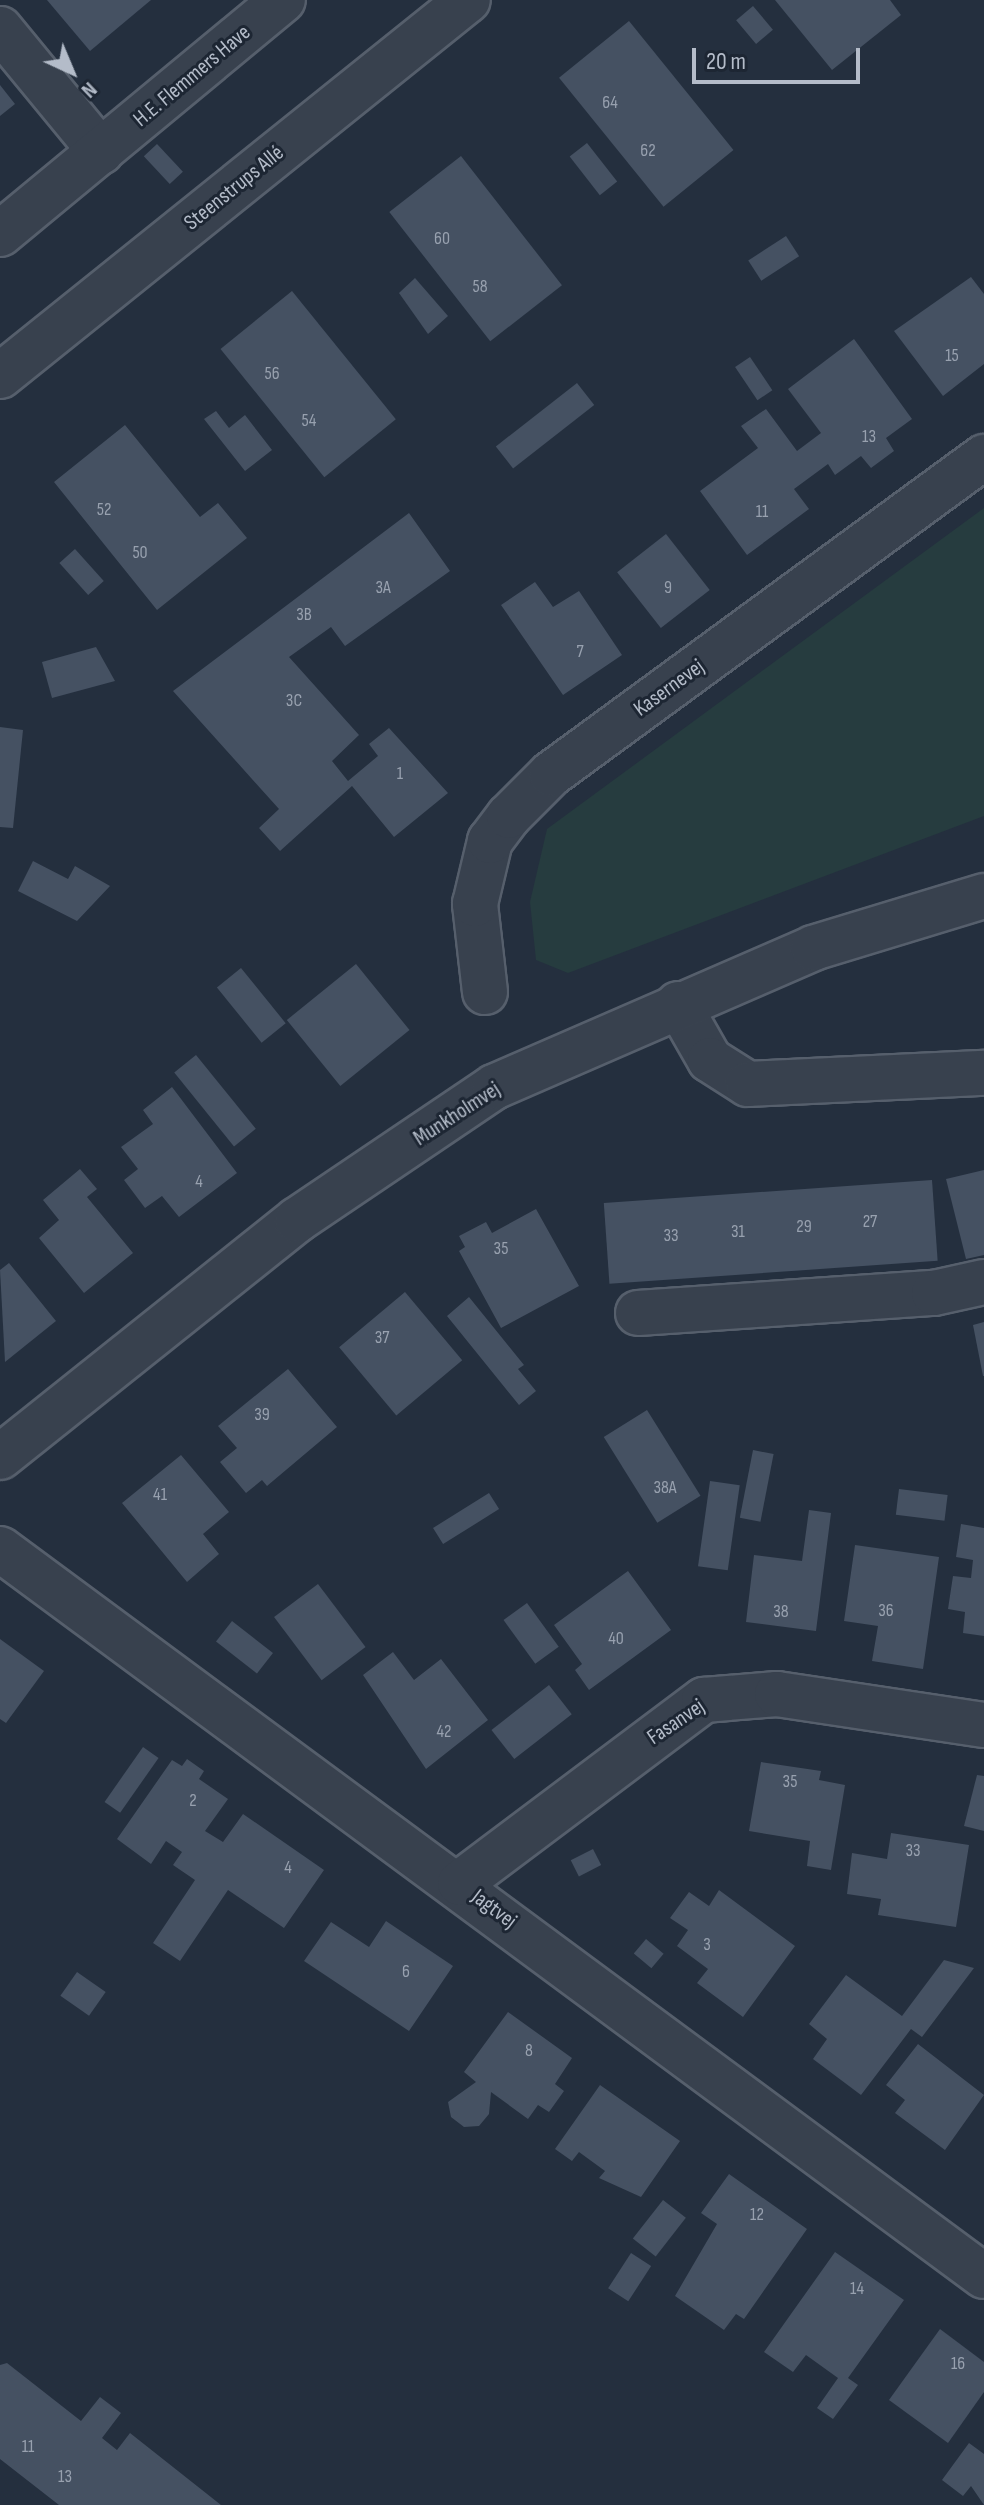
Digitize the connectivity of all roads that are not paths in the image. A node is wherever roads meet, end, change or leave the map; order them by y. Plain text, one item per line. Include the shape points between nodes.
1 (283, 0) edge
2 (450, 5) edge
3 (0, 29) edge
4 (101, 152) junction
5 (0, 234) edge
6 (0, 376) edge
7 (984, 457) edge
8 (984, 896) edge
9 (485, 992) dead end
10 (678, 1004) junction
11 (984, 1073) edge
12 (984, 1282) edge
13 (638, 1313) dead end
14 (0, 1457) edge
15 (0, 1549) edge
16 (984, 1725) edge
17 (460, 1883) junction
18 (984, 2276) edge

1 - 4 street, H.E. Flemmers Have
2 - 6 street, Steenstrups Allé
3 - 4 street
4 - 5 street, H.E. Flemmers Have
7 - 9 street, Kasernevej via 551,774 509,816 490,841 478,882
8 - 10 street, Munkholmvej via 813,948
10 - 11 street via 710,1060 748,1084
10 - 14 street, Munkholmvej via 494,1087 297,1220
12 - 13 street via 934,1293
15 - 17 street, Jagtvej
16 - 17 street, Fasanvej via 777,1694 704,1700
17 - 18 street, Jagtvej

